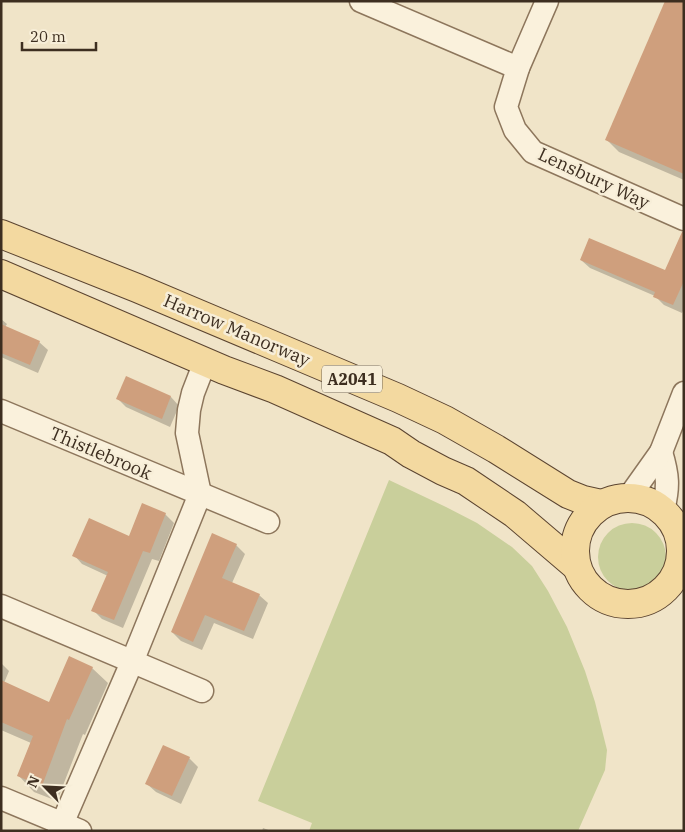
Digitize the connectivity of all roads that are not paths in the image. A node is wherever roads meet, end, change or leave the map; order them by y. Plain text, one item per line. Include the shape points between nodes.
1 (362, 1) edge
2 (547, 1) edge
3 (518, 68) junction
4 (684, 219) edge
5 (1, 234) edge
6 (1, 274) edge
7 (205, 362) junction
8 (684, 392) edge
9 (1, 411) edge
10 (661, 452) junction
11 (200, 494) junction
12 (629, 497) junction
13 (601, 504) junction
14 (663, 510) junction
15 (268, 522) dead end
16 (576, 566) junction
17 (682, 566) edge
18 (1, 606) edge
19 (132, 662) junction
20 (202, 691) dead end
21 (1, 798) edge
22 (67, 828) edge

1 - 3 street
2 - 3 street, Lensbury Way
3 - 4 street, Lensbury Way via 506,107 515,130 533,152
5 - 13 main road, Harrow Manorway / A2041 via 398,398 445,420 568,494
6 - 7 main road, A2041
7 - 11 street via 193,393 187,433
7 - 16 main road, A2041 via 392,440 417,457 466,481 516,514
8 - 10 street
9 - 11 street, Thistlebrook
10 - 12 street
10 - 14 street via 667,481
11 - 15 street, Thistlebrook
11 - 19 street
12 - 13 main road
12 - 14 main road via 648,501
13 - 16 main road via 584,519 576,536
14 - 17 main road via 679,536
16 - 17 main road via 594,593 619,604 635,604 662,592
18 - 19 street
19 - 20 street
19 - 22 street
21 - 22 street

